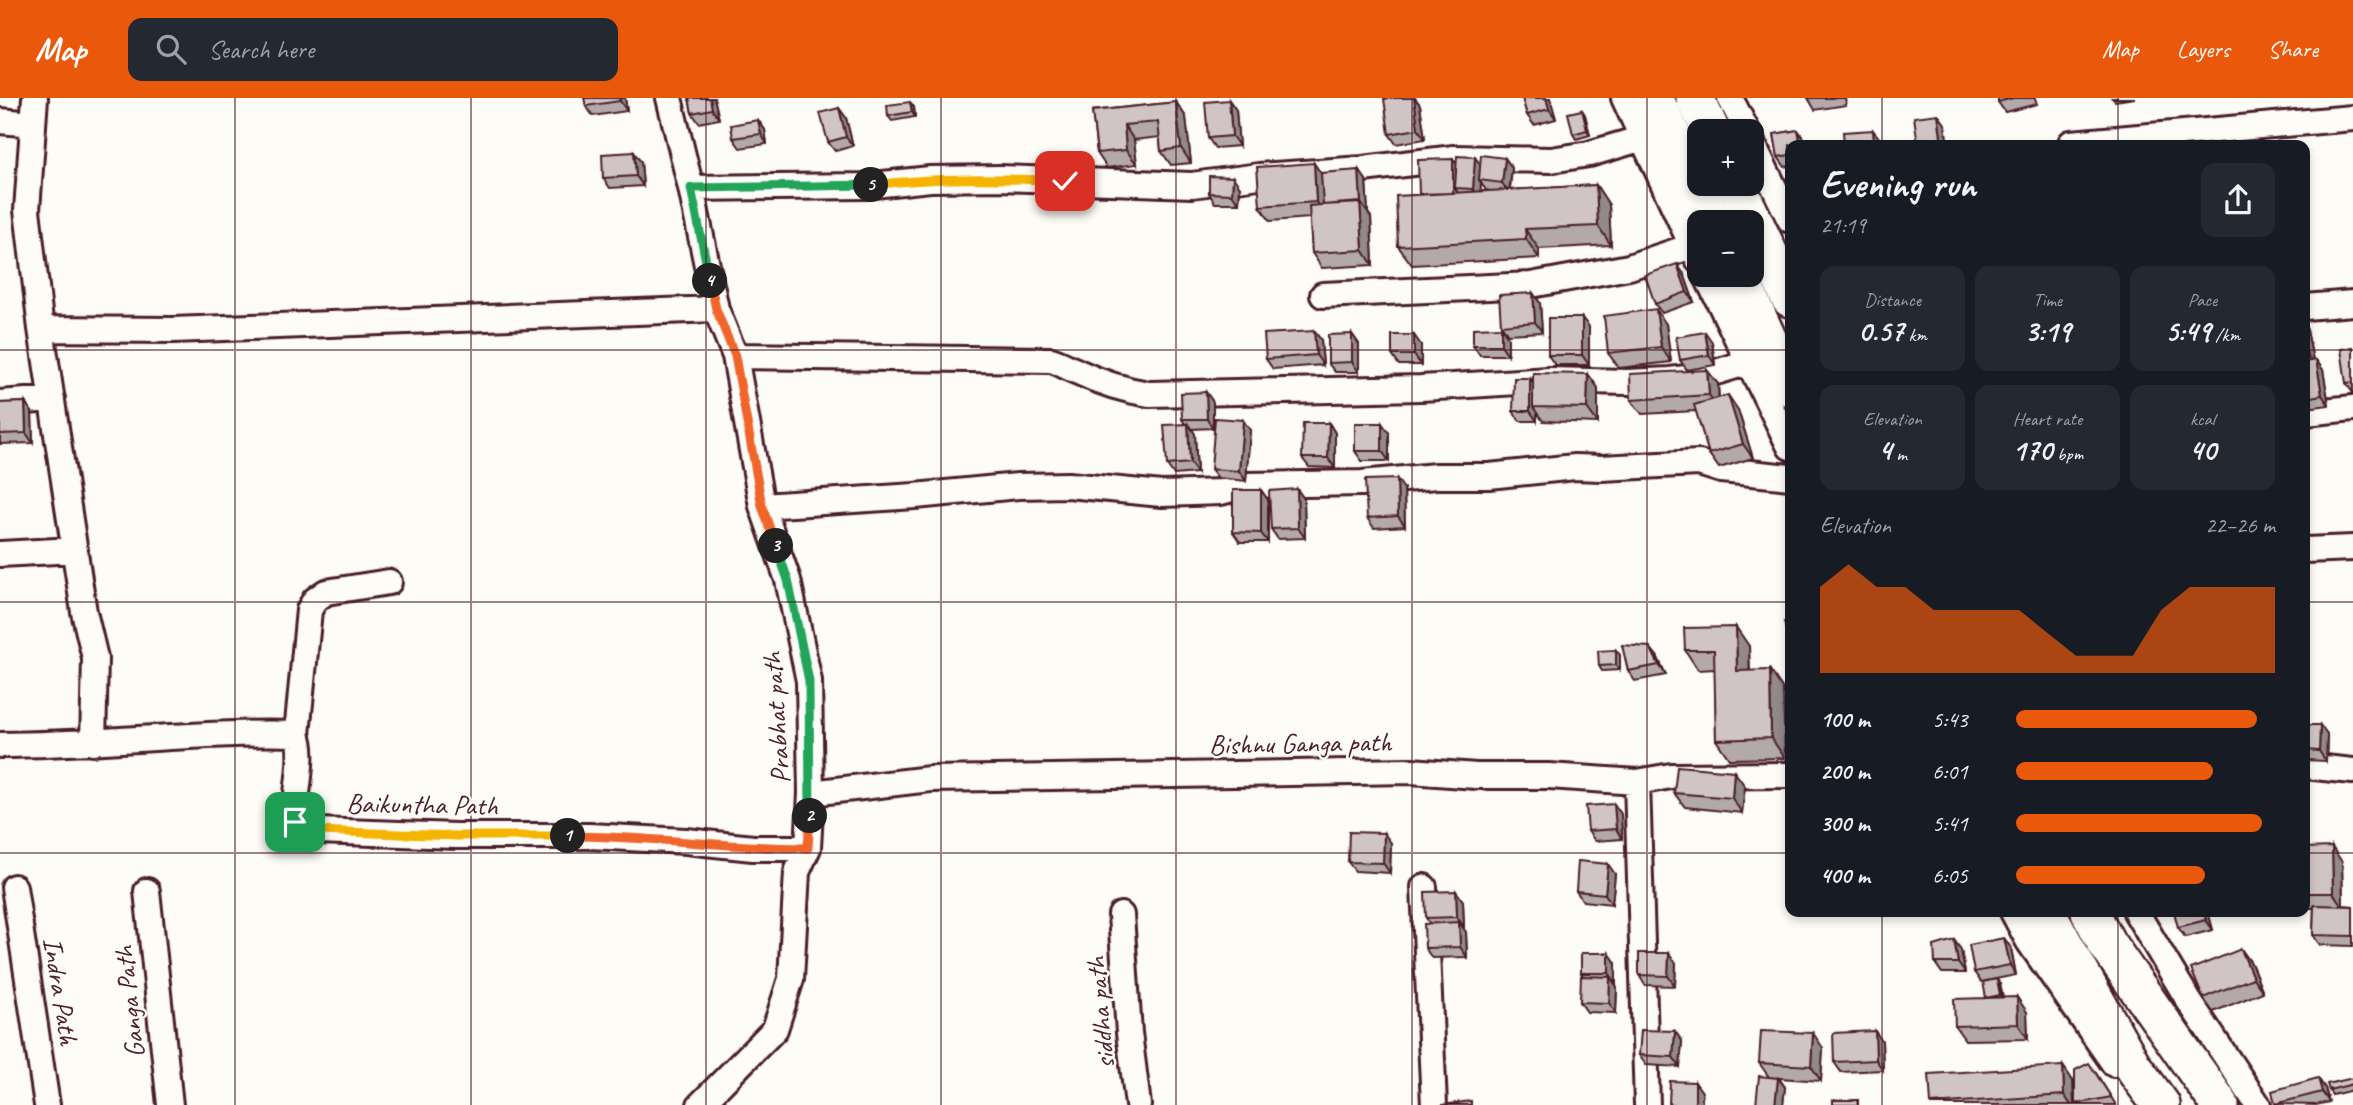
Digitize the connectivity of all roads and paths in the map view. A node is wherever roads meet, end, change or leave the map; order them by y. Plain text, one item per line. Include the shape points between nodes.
1 (35, 98) edge
2 (669, 98) edge
3 (1625, 98) edge
4 (1654, 98) edge
5 (1695, 98) edge
6 (1730, 98) edge
7 (2353, 118) edge
8 (1705, 119) edge
9 (1741, 119) edge
10 (0, 121) edge
11 (33, 124) junction
12 (1643, 138) junction
13 (2105, 140) edge
14 (1764, 167) edge
15 (691, 188) junction
16 (1742, 196) edge
17 (1690, 210) edge
18 (1785, 210) edge
19 (1687, 218) edge
20 (1687, 248) edge
21 (1712, 287) edge
22 (1744, 287) edge
23 (1785, 288) edge
24 (1323, 295) dead end
25 (2353, 303) edge
26 (2310, 307) edge
27 (716, 309) junction
28 (41, 329) junction
29 (735, 356) junction
30 (1749, 362) junction
31 (1785, 376) edge
32 (52, 400) junction
33 (0, 403) edge
34 (2353, 408) edge
35 (2310, 412) edge
36 (1785, 437) edge
37 (1785, 476) edge
38 (762, 506) junction
39 (2353, 548) edge
40 (75, 550) junction
41 (2310, 550) edge
42 (0, 554) edge
43 (389, 582) dead end
44 (297, 734) junction
45 (93, 743) junction
46 (0, 745) edge
47 (2310, 767) edge
48 (2353, 771) edge
49 (1785, 775) edge
50 (1637, 782) junction
51 (811, 793) junction
52 (808, 848) junction
53 (14, 887) dead end
54 (1424, 887) dead end
55 (147, 891) dead end
56 (1121, 915) dead end
57 (2016, 917) edge
58 (2049, 917) edge
59 (2093, 917) edge
60 (2139, 917) edge
61 (47, 1105) edge
62 (170, 1105) edge
63 (700, 1105) edge
64 (1138, 1105) edge
65 (1434, 1105) edge
66 (1647, 1105) edge
67 (2142, 1105) edge
68 (2161, 1105) edge
69 (2220, 1105) edge
70 (2258, 1105) edge

1 - 11 street
2 - 15 street, Prabhat path
3 - 12 street
4 - 17 highway
5 - 8 highway
6 - 9 street
7 - 13 street
10 - 11 street
11 - 28 street via 27,210
12 - 15 street via 1551,160 1454,158 1192,185 1000,178 864,186
12 - 19 street
14 - 18 street
15 - 27 street, Prabhat path
16 - 23 highway
20 - 24 street via 1629,267 1531,285
21 - 30 street
22 - 31 highway
25 - 26 street
27 - 28 street via 173,330
27 - 29 street, Prabhat path
28 - 32 street
29 - 30 street via 1051,360 1122,389 1149,394 1670,380
29 - 38 street, Prabhat path
30 - 36 street
32 - 33 street
32 - 40 street
34 - 35 street
37 - 38 street via 1721,470 1699,463 1362,483 1247,485 1221,492 1162,494 1068,485 1018,486
38 - 51 street, Prabhat path via 788,580 809,681
39 - 41 street
40 - 42 street
40 - 45 street via 94,658
43 - 44 street via 326,592 315,600 309,610
44 - 45 street via 163,736
44 - 52 street, Baikuntha Path via 300,761 295,822 317,831 589,836
45 - 46 street
47 - 48 street
49 - 50 street, Bishnu Ganga path via 1671,776
50 - 51 street, Bishnu Ganga path via 1411,771 1239,773 930,779
50 - 66 street
51 - 52 street, Prabhat path
52 - 63 street, Prabhat path via 797,872 791,979 775,1030
53 - 61 street, Indra Path
54 - 65 street
55 - 62 street, Ganga Path
56 - 64 street, siddha path
57 - 67 street
58 - 68 highway via 2133,1067
59 - 69 highway
60 - 70 street

